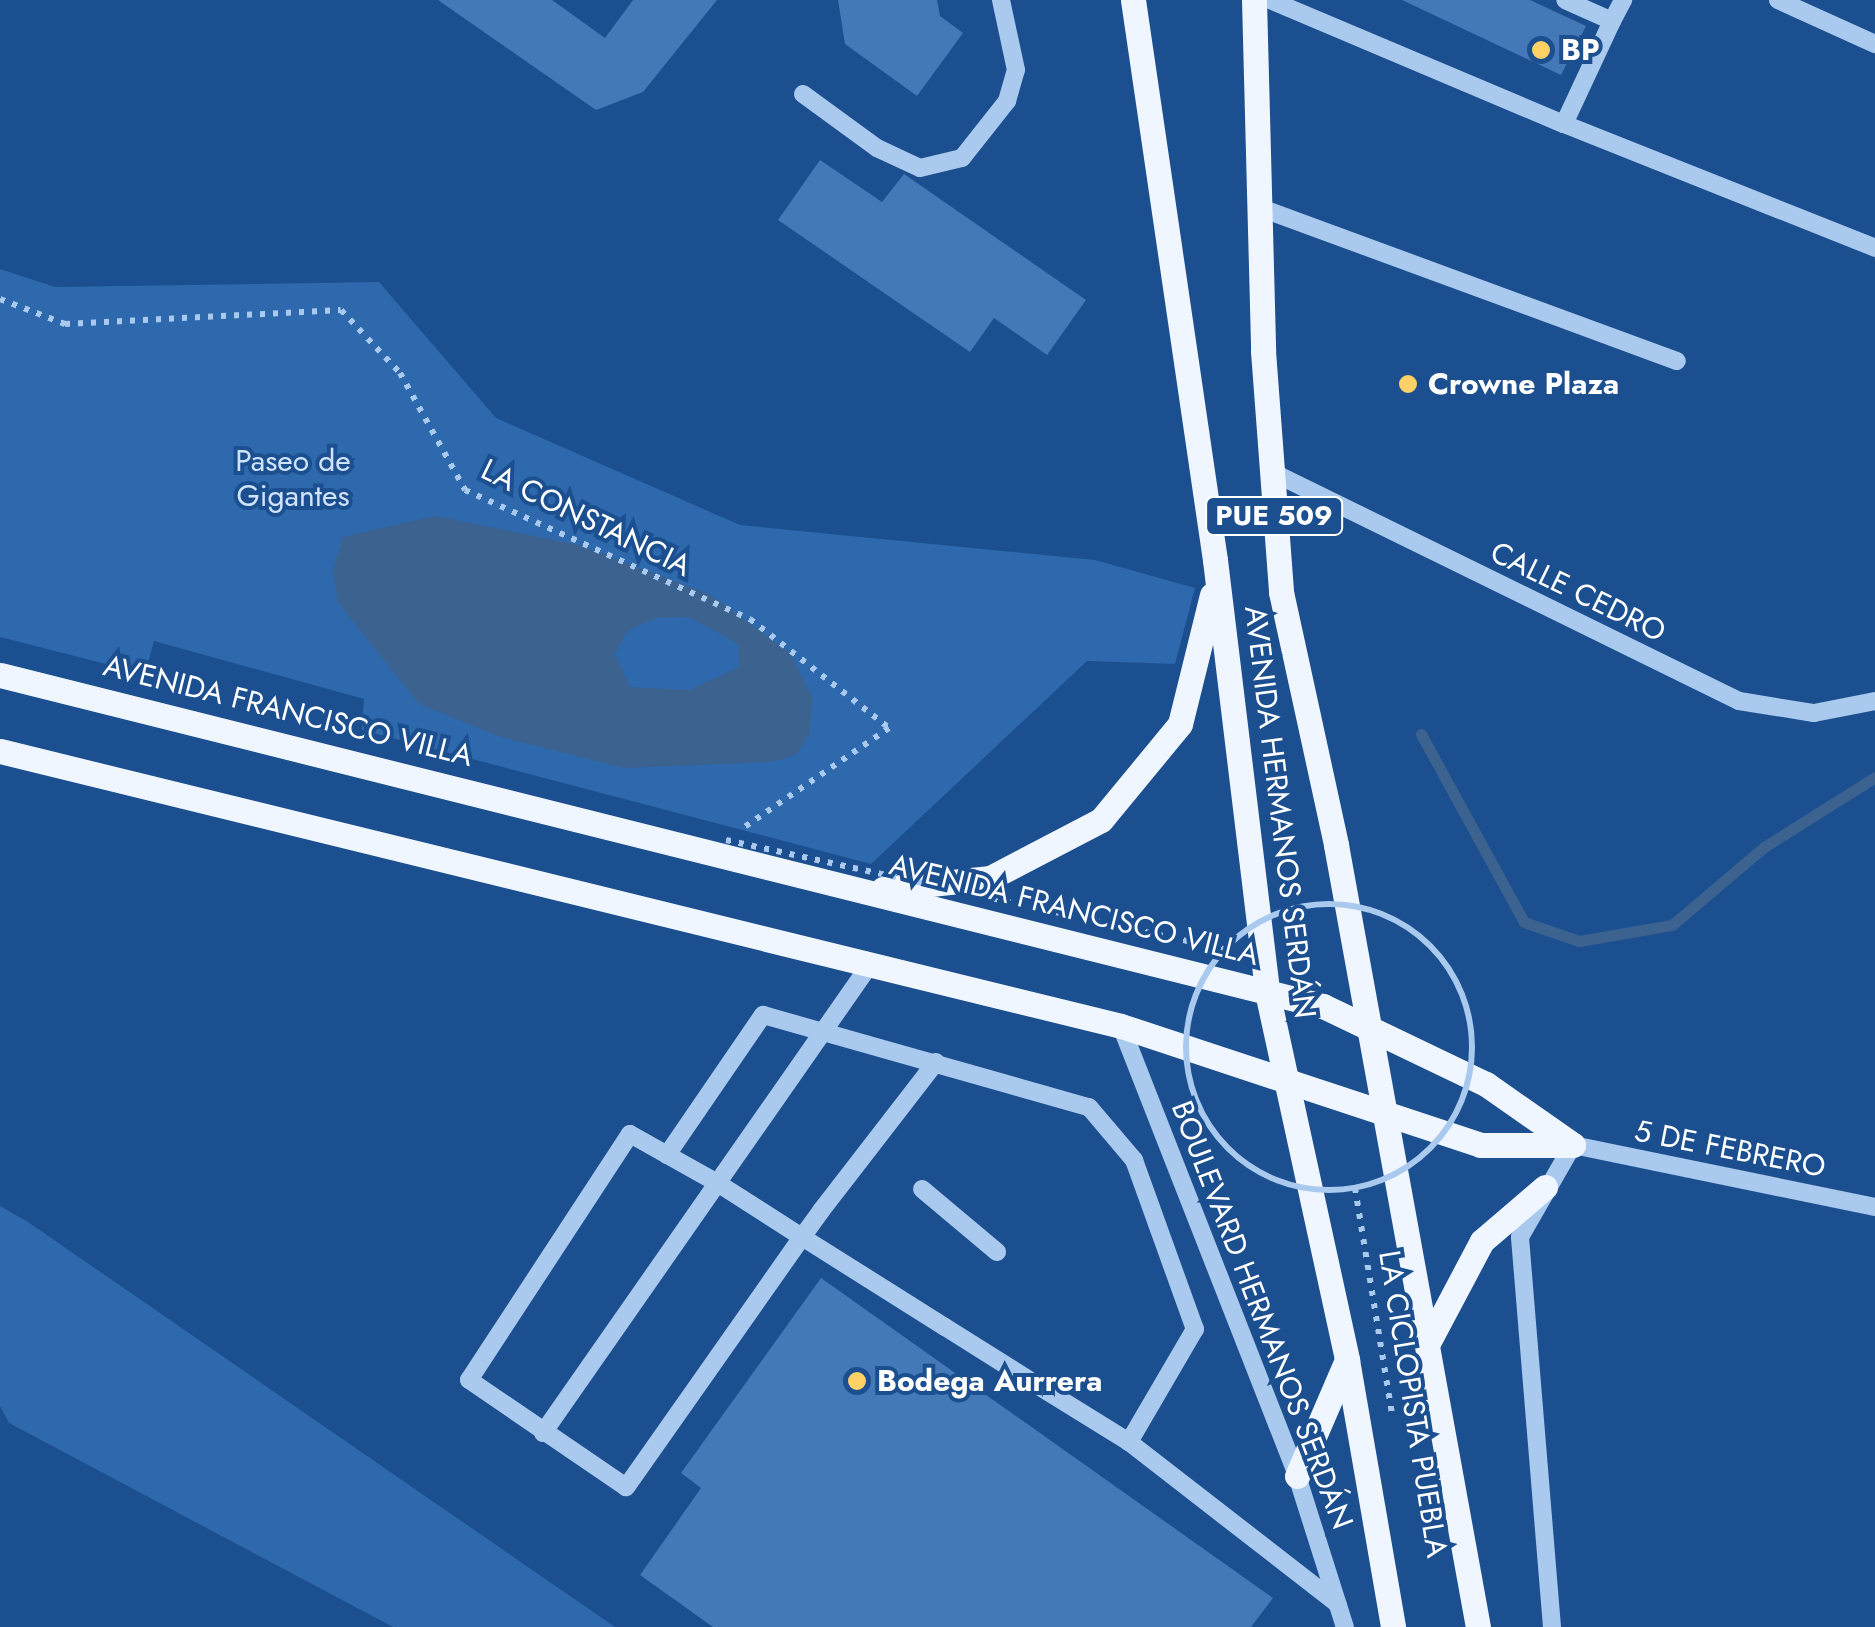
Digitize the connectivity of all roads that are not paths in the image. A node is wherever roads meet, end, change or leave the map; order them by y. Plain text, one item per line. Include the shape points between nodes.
1 (1001, 0) edge
2 (1133, 0) edge
3 (1254, 0) edge
4 (1270, 0) edge
5 (1565, 0) edge
6 (1622, 0) edge
7 (1778, 0) edge
8 (1612, 21) junction
9 (1875, 44) edge
10 (804, 94) dead end
11 (1564, 124) junction
12 (1261, 208) junction
13 (1875, 248) edge
14 (1677, 361) dead end
15 (1270, 471) junction
16 (1215, 560) junction
17 (0, 675) edge
18 (1875, 701) edge
19 (0, 750) edge
20 (866, 890) junction
21 (871, 963) junction
22 (1267, 992) junction
23 (1370, 1024) junction
24 (1121, 1026) junction
25 (826, 1031) junction
26 (936, 1062) junction
27 (1287, 1082) junction
28 (1383, 1114) junction
29 (1573, 1145) junction
30 (667, 1155) junction
31 (719, 1184) junction
32 (1545, 1187) junction
33 (922, 1189) dead end
34 (1875, 1206) edge
35 (802, 1237) junction
36 (998, 1252) dead end
37 (1429, 1341) junction
38 (1347, 1360) junction
39 (543, 1433) junction
40 (1129, 1442) junction
41 (1298, 1476) junction
42 (1338, 1604) junction
43 (1345, 1627) edge
44 (1393, 1627) edge
45 (1478, 1627) edge
46 (1552, 1627) edge

1 - 10 street via 1016,70 1007,102 962,158 920,168 878,148
2 - 16 main road, AVENIDA HERMANOS SERDÁN / PUE 509
3 - 12 main road, AVENIDA HERMANOS SERDÁN / PUE 509
4 - 11 street
5 - 8 street
6 - 8 street
7 - 9 street
8 - 11 street
11 - 13 street
12 - 14 street
12 - 15 main road, AVENIDA HERMANOS SERDÁN / PUE 509
15 - 18 street, CALLE CEDRO via 1739,701 1814,713
15 - 23 main road, AVENIDA HERMANOS SERDÁN / PUE 509 via 1281,592
16 - 20 main road via 1211,607 1180,724 1101,820 990,878
16 - 22 main road, AVENIDA HERMANOS SERDÁN / PUE 509
17 - 20 main road, AVENIDA FRANCISCO VILLA
19 - 21 main road
20 - 22 main road, AVENIDA FRANCISCO VILLA
21 - 24 main road
21 - 25 street
22 - 23 main road, AVENIDA FRANCISCO VILLA
22 - 27 main road, AVENIDA HERMANOS SERDÁN
23 - 28 main road, AVENIDA HERMANOS SERDÁN
23 - 29 main road, AVENIDA FRANCISCO VILLA via 1486,1084
24 - 27 main road
24 - 41 street, BOULEVARD HERMANOS SERDÁN
25 - 26 street
25 - 30 street via 763,1015
25 - 31 street
26 - 35 street
26 - 40 street via 1088,1106 1134,1160 1195,1329
27 - 28 main road
27 - 38 main road, AVENIDA HERMANOS SERDÁN
28 - 29 main road via 1480,1145
28 - 37 main road, AVENIDA HERMANOS SERDÁN
29 - 32 street
29 - 34 street, 5 DE FEBRERO
30 - 31 street
30 - 39 street via 630,1134 469,1380
31 - 35 street
31 - 39 street
32 - 37 main road via 1482,1241
32 - 46 street via 1520,1238 1519,1272
33 - 36 street
35 - 39 street via 626,1488
35 - 40 street
37 - 45 main road, AVENIDA HERMANOS SERDÁN
38 - 41 main road
38 - 44 main road, AVENIDA HERMANOS SERDÁN
40 - 42 street
41 - 42 street, BOULEVARD HERMANOS SERDÁN
42 - 43 street, BOULEVARD HERMANOS SERDÁN

